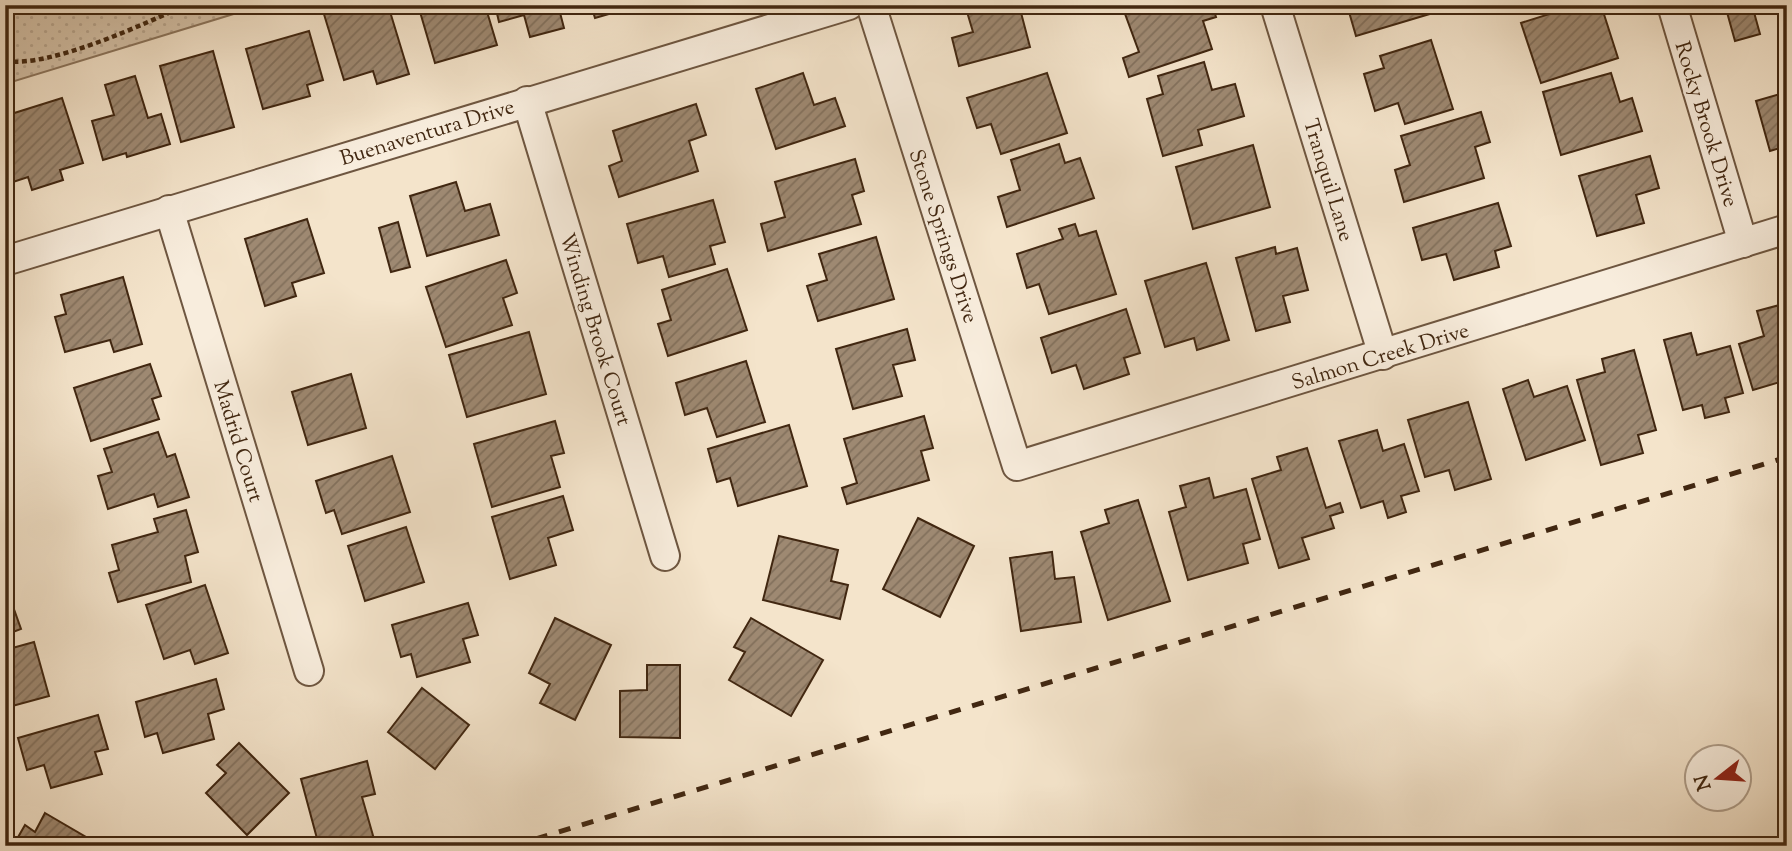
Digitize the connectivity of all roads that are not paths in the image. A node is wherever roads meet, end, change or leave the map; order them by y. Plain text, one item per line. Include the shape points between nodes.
1 (849, 5) edge
2 (871, 5) edge
3 (1275, 5) edge
4 (1672, 5) edge
5 (527, 101) junction
6 (169, 210) junction
7 (1787, 229) edge
8 (1743, 243) junction
9 (5, 261) edge
10 (1383, 355) junction
11 (1017, 467) joint
12 (665, 556) dead end
13 (310, 671) dead end

1 - 5 street, Buenaventura Drive
2 - 11 street, Stone Springs Drive
3 - 10 street, Tranquil Lane
4 - 8 street, Rocky Brook Drive
5 - 6 street, Buenaventura Drive
5 - 12 street, Winding Brook Court
6 - 9 street, Buenaventura Drive
6 - 13 street, Madrid Court
7 - 8 street, Salmon Creek Drive
8 - 10 street, Salmon Creek Drive
10 - 11 street, Salmon Creek Drive

